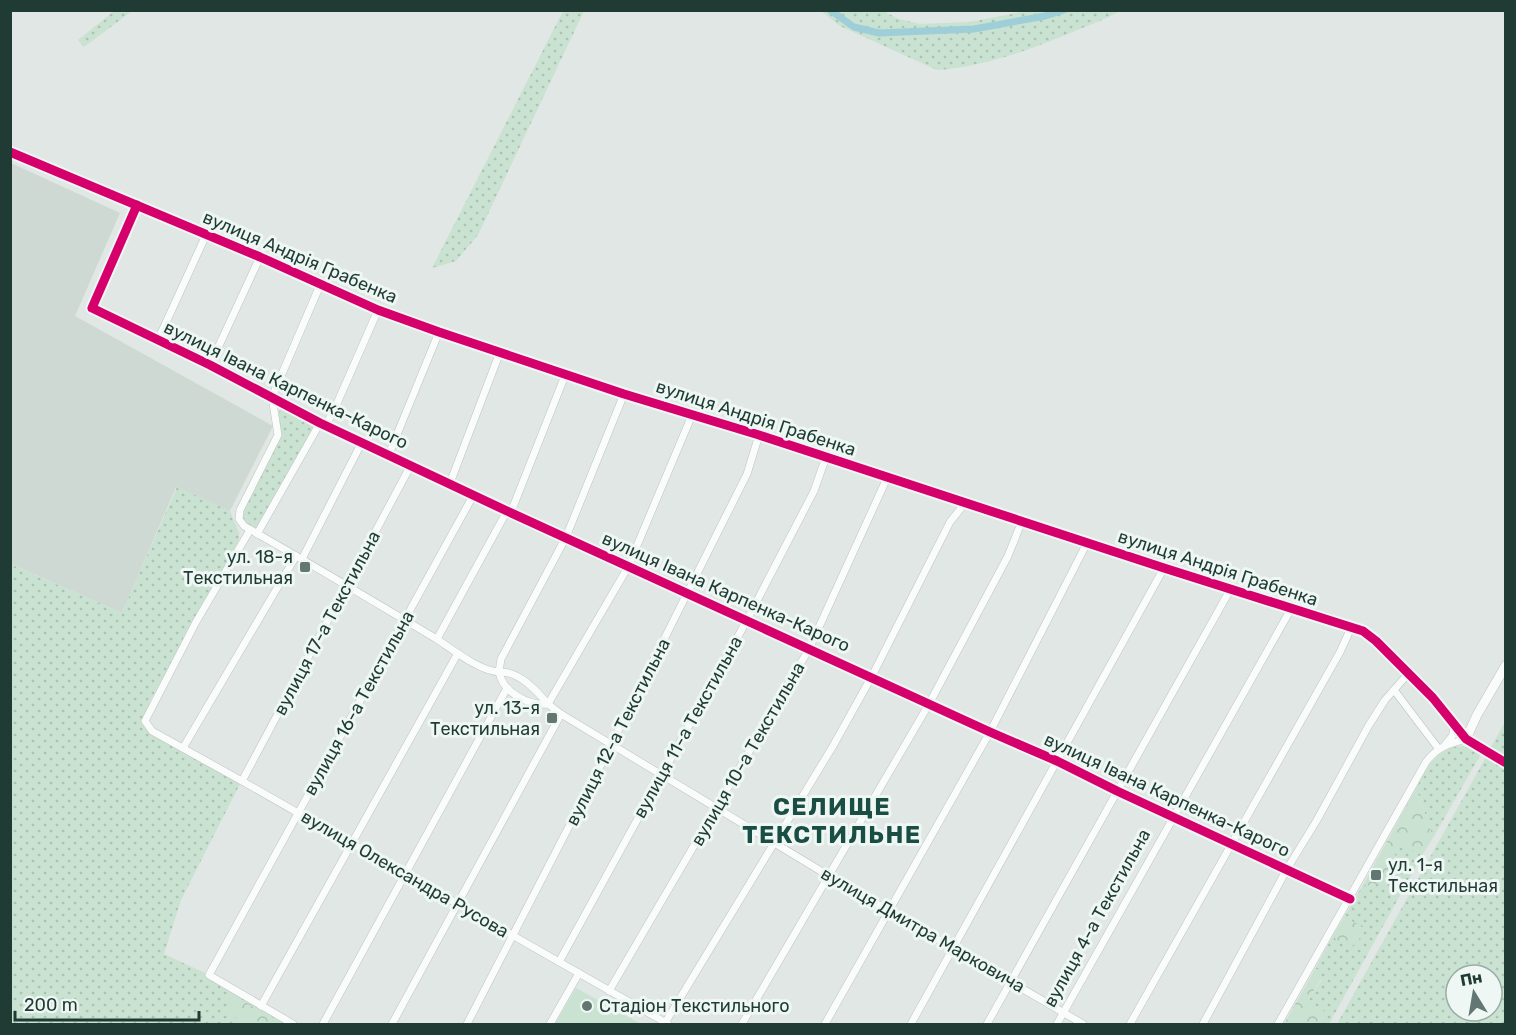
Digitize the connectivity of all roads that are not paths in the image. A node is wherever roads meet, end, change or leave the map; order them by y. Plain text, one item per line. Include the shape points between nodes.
1 (10, 152) edge
2 (137, 206) junction
3 (206, 235) junction
4 (260, 257) junction
5 (321, 283) junction
6 (378, 310) junction
7 (439, 332) junction
8 (158, 340) junction
9 (500, 352) junction
10 (210, 365) junction
11 (566, 373) junction
12 (624, 394) junction
13 (272, 397) junction
14 (692, 415) junction
15 (323, 424) junction
16 (759, 435) junction
17 (362, 442) junction
18 (388, 454) junction
19 (826, 457) junction
20 (411, 465) junction
21 (887, 478) junction
22 (450, 483) junction
23 (474, 494) junction
24 (963, 501) junction
25 (509, 512) junction
26 (1022, 521) junction
27 (254, 532) junction
28 (566, 537) junction
29 (1087, 543) junction
30 (299, 557) junction
31 (628, 567) junction
32 (1164, 568) junction
33 (348, 586) junction
34 (1230, 590) junction
35 (687, 593) junction
36 (1291, 609) junction
37 (747, 620) junction
38 (406, 621) junction
39 (1351, 628) junction
40 (437, 639) junction
41 (809, 649) junction
42 (458, 653) junction
43 (1506, 665) edge
44 (499, 672) junction
45 (1407, 675) junction
46 (872, 676) junction
47 (507, 688) junction
48 (1394, 690) junction
49 (548, 704) junction
50 (929, 704) junction
51 (561, 714) junction
52 (1454, 724) junction
53 (990, 732) junction
54 (1466, 739) junction
55 (612, 745) junction
56 (1442, 746) junction
57 (183, 748) junction
58 (1057, 760) junction
59 (1506, 763) edge
60 (662, 776) junction
61 (242, 781) junction
62 (1117, 791) junction
63 (716, 808) junction
64 (298, 813) junction
65 (1173, 818) junction
66 (774, 842) junction
67 (352, 844) junction
68 (1231, 844) junction
69 (1287, 869) junction
70 (405, 875) junction
71 (829, 876) junction
72 (1350, 899) junction
73 (457, 904) junction
74 (890, 911) junction
75 (514, 937) junction
76 (953, 948) junction
77 (559, 962) junction
78 (579, 973) junction
79 (1011, 981) junction
80 (609, 991) junction
81 (261, 1006) junction
82 (1063, 1012) junction
83 (292, 1024) edge
84 (323, 1024) edge
85 (392, 1024) edge
86 (467, 1024) edge
87 (550, 1024) edge
88 (667, 1024) edge
89 (742, 1024) edge
90 (825, 1024) edge
91 (911, 1024) edge
92 (987, 1024) edge
93 (1057, 1024) edge
94 (1083, 1024) edge
95 (1131, 1024) edge
96 (1203, 1024) edge
97 (1278, 1024) edge

1 - 2 street, вулиця Андрія Грабенка
2 - 3 street, вулиця Андрія Грабенка
2 - 8 street, вулиця Івана Карпенка-Карого via 92,308
3 - 4 street, вулиця Андрія Грабенка
3 - 8 street
4 - 5 street, вулиця Андрія Грабенка
4 - 10 street
5 - 6 street, вулиця Андрія Грабенка
5 - 13 street
6 - 7 street, вулиця Андрія Грабенка
6 - 15 street via 335,408
7 - 9 street, вулиця Андрія Грабенка
7 - 18 street
8 - 10 street, вулиця Івана Карпенка-Карого
9 - 11 street, вулиця Андрія Грабенка
9 - 22 street
10 - 13 street, вулиця Івана Карпенка-Карого
11 - 12 street, вулиця Андрія Грабенка
11 - 25 street
12 - 14 street, вулиця Андрія Грабенка
12 - 28 street
13 - 15 street, вулиця Івана Карпенка-Карого
13 - 27 street via 278,435 239,514 244,526
14 - 16 street, вулиця Андрія Грабенка
14 - 31 street
15 - 17 street, вулиця Івана Карпенка-Карого
15 - 27 street
16 - 19 street, вулиця Андрія Грабенка
16 - 35 street, вулиця 12-а Текстильна via 747,474
17 - 18 street, вулиця Івана Карпенка-Карого
17 - 30 street
18 - 20 street, вулиця Івана Карпенка-Карого
19 - 21 street, вулиця Андрія Грабенка
19 - 37 street, вулиця 11-а Текстильна via 814,491
20 - 22 street, вулиця Івана Карпенка-Карого
20 - 33 street, вулиця 17-а Текстильна
21 - 24 street, вулиця Андрія Грабенка
21 - 41 street, вулиця 10-а Текстильна
22 - 23 street, вулиця Івана Карпенка-Карого
23 - 25 street, вулиця Івана Карпенка-Карого
23 - 38 street, вулиця 16-а Текстильна
24 - 26 street, вулиця Андрія Грабенка
24 - 46 street
25 - 28 street, вулиця Івана Карпенка-Карого
25 - 40 street
26 - 29 street, вулиця Андрія Грабенка
26 - 50 street via 1008,556
27 - 30 street, вулиця Дмитра Марковича
27 - 57 street, вулиця Олександра Русова via 196,622 145,721 152,731
28 - 31 street, вулиця Івана Карпенка-Карого
28 - 44 street via 501,659
29 - 32 street, вулиця Андрія Грабенка
29 - 53 street
30 - 33 street, вулиця Дмитра Марковича
30 - 57 street
31 - 35 street, вулиця Івана Карпенка-Карого
31 - 49 street
32 - 34 street, вулиця Андрія Грабенка
32 - 58 street
33 - 38 street, вулиця Дмитра Марковича
33 - 61 street, вулиця 17-а Текстильна
34 - 36 street, вулиця Андрія Грабенка
34 - 62 street
35 - 37 street, вулиця Івана Карпенка-Карого
35 - 55 street, вулиця 12-а Текстильна
36 - 39 street, вулиця Андрія Грабенка
36 - 65 street, вулиця 4-а Текстильна
37 - 41 street, вулиця Івана Карпенка-Карого
37 - 60 street, вулиця 11-а Текстильна
38 - 40 street, вулиця Дмитра Марковича
38 - 64 street, вулиця 16-а Текстильна
39 - 45 street, вулиця Андрія Грабенка via 1370,636
39 - 68 street
40 - 42 street, вулиця Дмитра Марковича
41 - 46 street, вулиця Івана Карпенка-Карого
41 - 63 street, вулиця 10-а Текстильна
42 - 44 street, вулиця Дмитра Марковича via 491,672
42 - 67 street
43 - 54 street
44 - 47 street
44 - 49 street, вулиця Дмитра Марковича via 512,674 535,688
45 - 48 street
45 - 52 street, вулиця Андрія Грабенка
46 - 50 street, вулиця Івана Карпенка-Карого
46 - 66 street
47 - 49 street, вулиця Дмитра Марковича via 536,705
47 - 70 street
48 - 56 street
48 - 69 street
49 - 51 street, вулиця Дмитра Марковича
50 - 53 street, вулиця Івана Карпенка-Карого
50 - 71 street
51 - 55 street, вулиця Дмитра Марковича
51 - 73 street
52 - 54 street, вулиця Андрія Грабенка
52 - 56 street via 1453,735
53 - 58 street, вулиця Івана Карпенка-Карого
53 - 74 street
54 - 56 street
54 - 59 street
55 - 60 street, вулиця Дмитра Марковича
55 - 75 street, вулиця 12-а Текстильна
56 - 72 street via 1426,762
57 - 61 street, вулиця Олександра Русова
58 - 62 street, вулиця Івана Карпенка-Карого
58 - 76 street
60 - 63 street, вулиця Дмитра Марковича
60 - 77 street, вулиця 11-а Текстильна
61 - 64 street, вулиця Олександра Русова
62 - 65 street, вулиця Івана Карпенка-Карого
62 - 79 street
63 - 66 street, вулиця Дмитра Марковича
63 - 80 street, вулиця 10-а Текстильна
64 - 67 street, вулиця Олександра Русова
64 - 81 street, вулиця 16-а Текстильна via 209,975
65 - 68 street, вулиця Івана Карпенка-Карого
65 - 82 street, вулиця 4-а Текстильна
66 - 71 street, вулиця Дмитра Марковича
66 - 88 street
67 - 70 street, вулиця Олександра Русова
67 - 81 street
68 - 69 street, вулиця Івана Карпенка-Карого
68 - 95 street
69 - 72 street, вулиця Івана Карпенка-Карого
69 - 96 street
70 - 73 street, вулиця Олександра Русова
70 - 84 street
71 - 74 street, вулиця Дмитра Марковича
71 - 89 street
72 - 97 street
73 - 75 street, вулиця Олександра Русова
73 - 85 street
74 - 76 street, вулиця Дмитра Марковича
74 - 90 street
75 - 77 street, вулиця Олександра Русова
75 - 86 street, вулиця 12-а Текстильна
76 - 79 street, вулиця Дмитра Марковича
76 - 91 street
77 - 78 street, вулиця Олександра Русова
78 - 80 street, вулиця Олександра Русова
78 - 87 street
79 - 82 street, вулиця Дмитра Марковича
79 - 92 street
80 - 88 street, вулиця Олександра Русова
81 - 83 street
82 - 93 street, вулиця 4-а Текстильна
82 - 94 street, вулиця Дмитра Марковича

